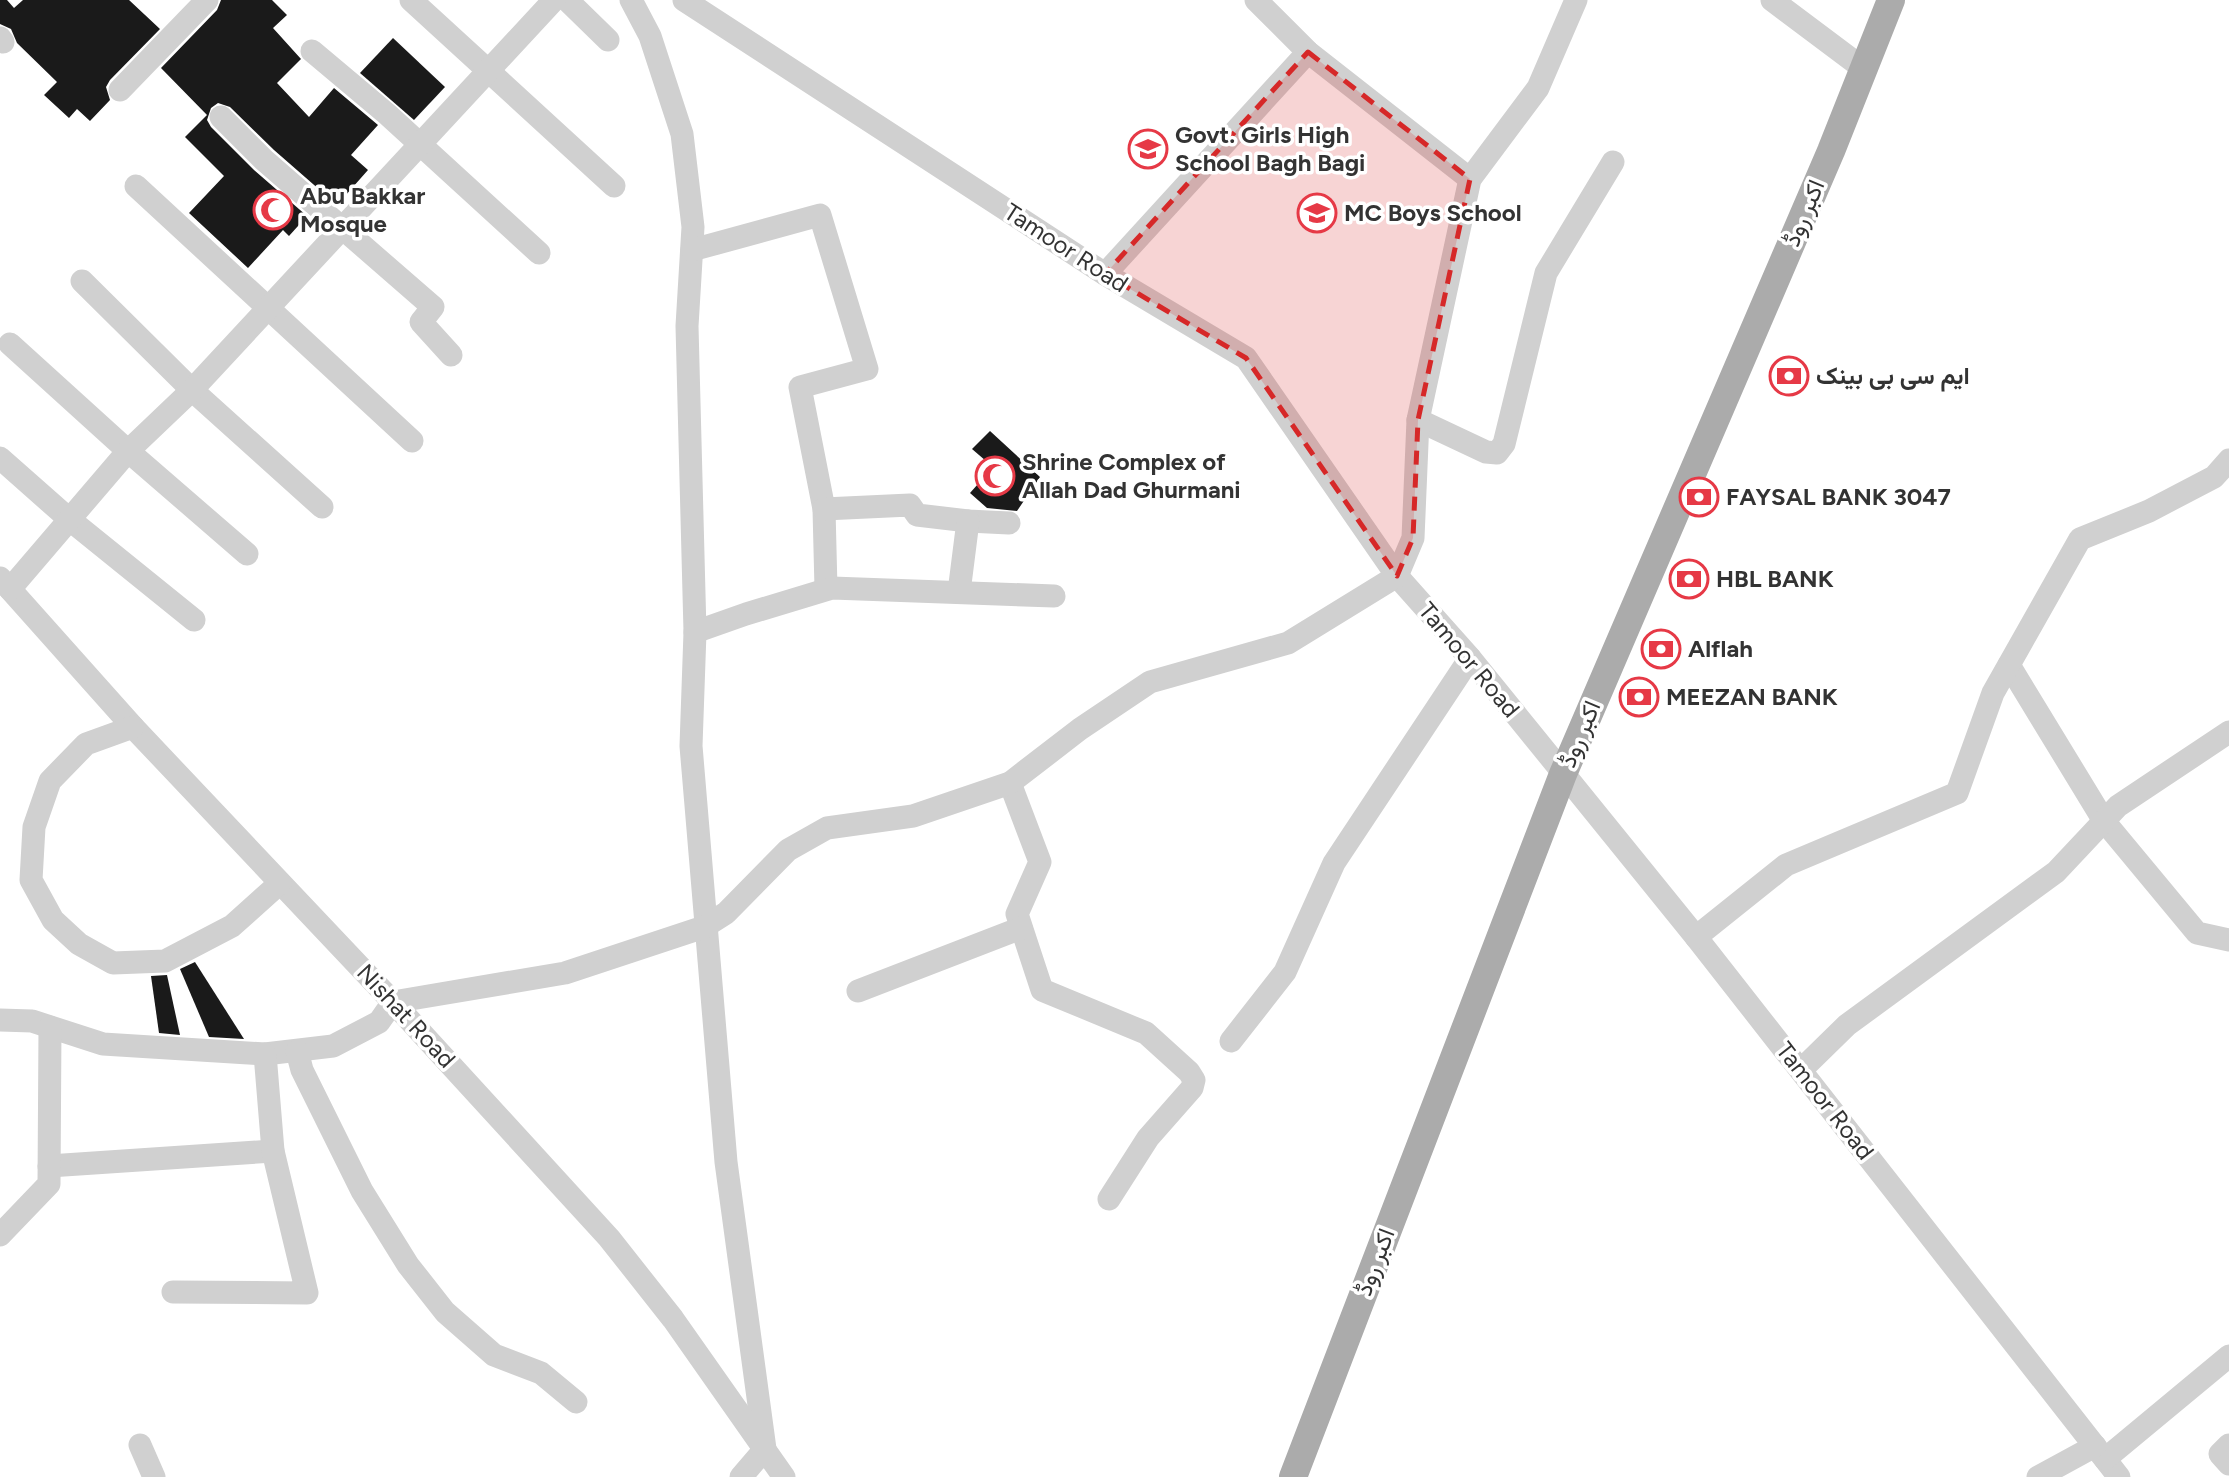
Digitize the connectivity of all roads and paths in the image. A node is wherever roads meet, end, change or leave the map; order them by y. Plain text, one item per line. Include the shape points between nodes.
1 (207, 0) edge
2 (411, 0) edge
3 (554, 0) edge
4 (567, 0) edge
5 (631, 0) edge
6 (684, 0) edge
7 (1256, 0) edge
8 (1576, 0) edge
9 (1772, 0) edge
10 (1891, 0) edge
11 (608, 40) dead end
12 (312, 51) dead end
13 (1308, 52) junction
14 (1864, 69) junction
15 (488, 70) junction
16 (120, 90) dead end
17 (221, 117) dead end
18 (419, 144) junction
19 (1613, 162) dead end
20 (1470, 179) junction
21 (136, 186) dead end
22 (614, 186) dead end
23 (342, 227) junction
24 (692, 250) junction
25 (539, 253) dead end
26 (1105, 274) junction
27 (82, 281) dead end
28 (268, 306) junction
29 (10, 344) dead end
30 (451, 355) dead end
31 (192, 390) junction
32 (1418, 420) junction
33 (412, 441) dead end
34 (128, 451) junction
35 (0, 458) edge
36 (2229, 460) edge
37 (321, 507) dead end
38 (824, 509) junction
39 (69, 519) junction
40 (968, 521) junction
41 (1009, 523) dead end
42 (247, 554) dead end
43 (1397, 576) junction
44 (5, 583) edge
45 (826, 589) junction
46 (959, 592) junction
47 (1054, 596) dead end
48 (194, 620) dead end
49 (695, 632) junction
50 (1470, 658) junction
51 (2009, 665) junction
52 (134, 727) junction
53 (2229, 732) edge
54 (1563, 774) junction
55 (1010, 783) junction
56 (2104, 821) junction
57 (280, 883) junction
58 (704, 927) junction
59 (1021, 928) junction
60 (1696, 937) junction
61 (2229, 940) edge
62 (858, 991) dead end
63 (393, 1002) junction
64 (0, 1020) edge
65 (50, 1027) junction
66 (1231, 1041) dead end
67 (298, 1051) junction
68 (265, 1054) junction
69 (1801, 1070) junction
70 (274, 1151) junction
71 (48, 1166) junction
72 (1109, 1199) dead end
73 (1, 1233) edge
74 (173, 1292) dead end
75 (2229, 1356) edge
76 (576, 1402) dead end
77 (140, 1445) dead end
78 (2229, 1445) edge
79 (765, 1449) junction
80 (2106, 1461) edge
81 (2229, 1464) edge
82 (154, 1477) edge
83 (741, 1477) edge
84 (785, 1477) edge
85 (1293, 1477) edge
86 (2038, 1477) edge

1 - 16 street
2 - 15 street
3 - 15 street
4 - 11 street
5 - 24 street via 650,36 682,134
6 - 26 street, Tamoor Road
7 - 13 street
8 - 20 street via 1538,88
9 - 14 street
10 - 14 main road, اکبر روڈ
12 - 18 street
13 - 20 street
13 - 26 street
14 - 54 main road, اکبر روڈ
15 - 18 street
15 - 22 street
17 - 23 street
18 - 23 street
18 - 25 street
19 - 32 street via 1546,273 1504,444 1497,453 1486,452
20 - 32 street
21 - 28 street
23 - 28 street
23 - 30 street via 433,307 421,323
24 - 38 street via 820,215 867,369 800,387
24 - 49 street via 687,326
26 - 43 street, Tamoor Road via 1246,358
27 - 31 street
28 - 31 street
28 - 33 street
29 - 34 street
31 - 34 street
31 - 37 street
32 - 43 street via 1413,538
34 - 39 street
34 - 42 street
35 - 39 street
36 - 51 street via 2214,477 2182,494 2080,539
38 - 40 street via 910,505 917,515
38 - 45 street
39 - 44 street
39 - 48 street
40 - 41 street
40 - 46 street
43 - 50 street, Tamoor Road
43 - 55 street via 1288,643 1150,682
44 - 52 street, Nishat Road
45 - 46 street
45 - 49 street
46 - 47 street
49 - 58 street via 691,746
50 - 54 street, Tamoor Road
50 - 66 street via 1334,863 1285,972
51 - 56 street
51 - 60 street via 1993,694 1957,793 1786,865
52 - 57 street, Nishat Road
52 - 57 street via 86,744 50,781 34,827 31,880 53,920 79,944 113,963 165,961 232,926
53 - 56 street via 2118,806
54 - 60 street, Tamoor Road
54 - 85 main road, اکبر روڈ
55 - 58 street via 913,816 827,828 788,850 726,913
55 - 59 street via 1040,862 1017,914
56 - 61 street via 2197,933
56 - 69 street via 2056,872 1847,1025
57 - 63 street, Nishat Road
58 - 63 street via 565,973
58 - 79 street via 726,1162
59 - 62 street
59 - 72 street via 1042,990 1146,1033 1194,1080 1148,1138
60 - 69 street, Tamoor Road
63 - 67 street via 379,1022 333,1046
63 - 79 street, Nishat Road via 608,1238 673,1319
64 - 65 street
65 - 68 street via 103,1045
65 - 71 street
67 - 68 street
67 - 76 street via 302,1070 362,1191 408,1265 445,1312 494,1355 541,1373
68 - 70 street
69 - 80 street, Tamoor Road
70 - 71 street
70 - 74 street via 306,1293
71 - 73 street via 49,1184
75 - 80 street
77 - 82 street
78 - 81 street via 2220,1454
79 - 83 street
79 - 84 street, Nishat Road
80 - 86 street

